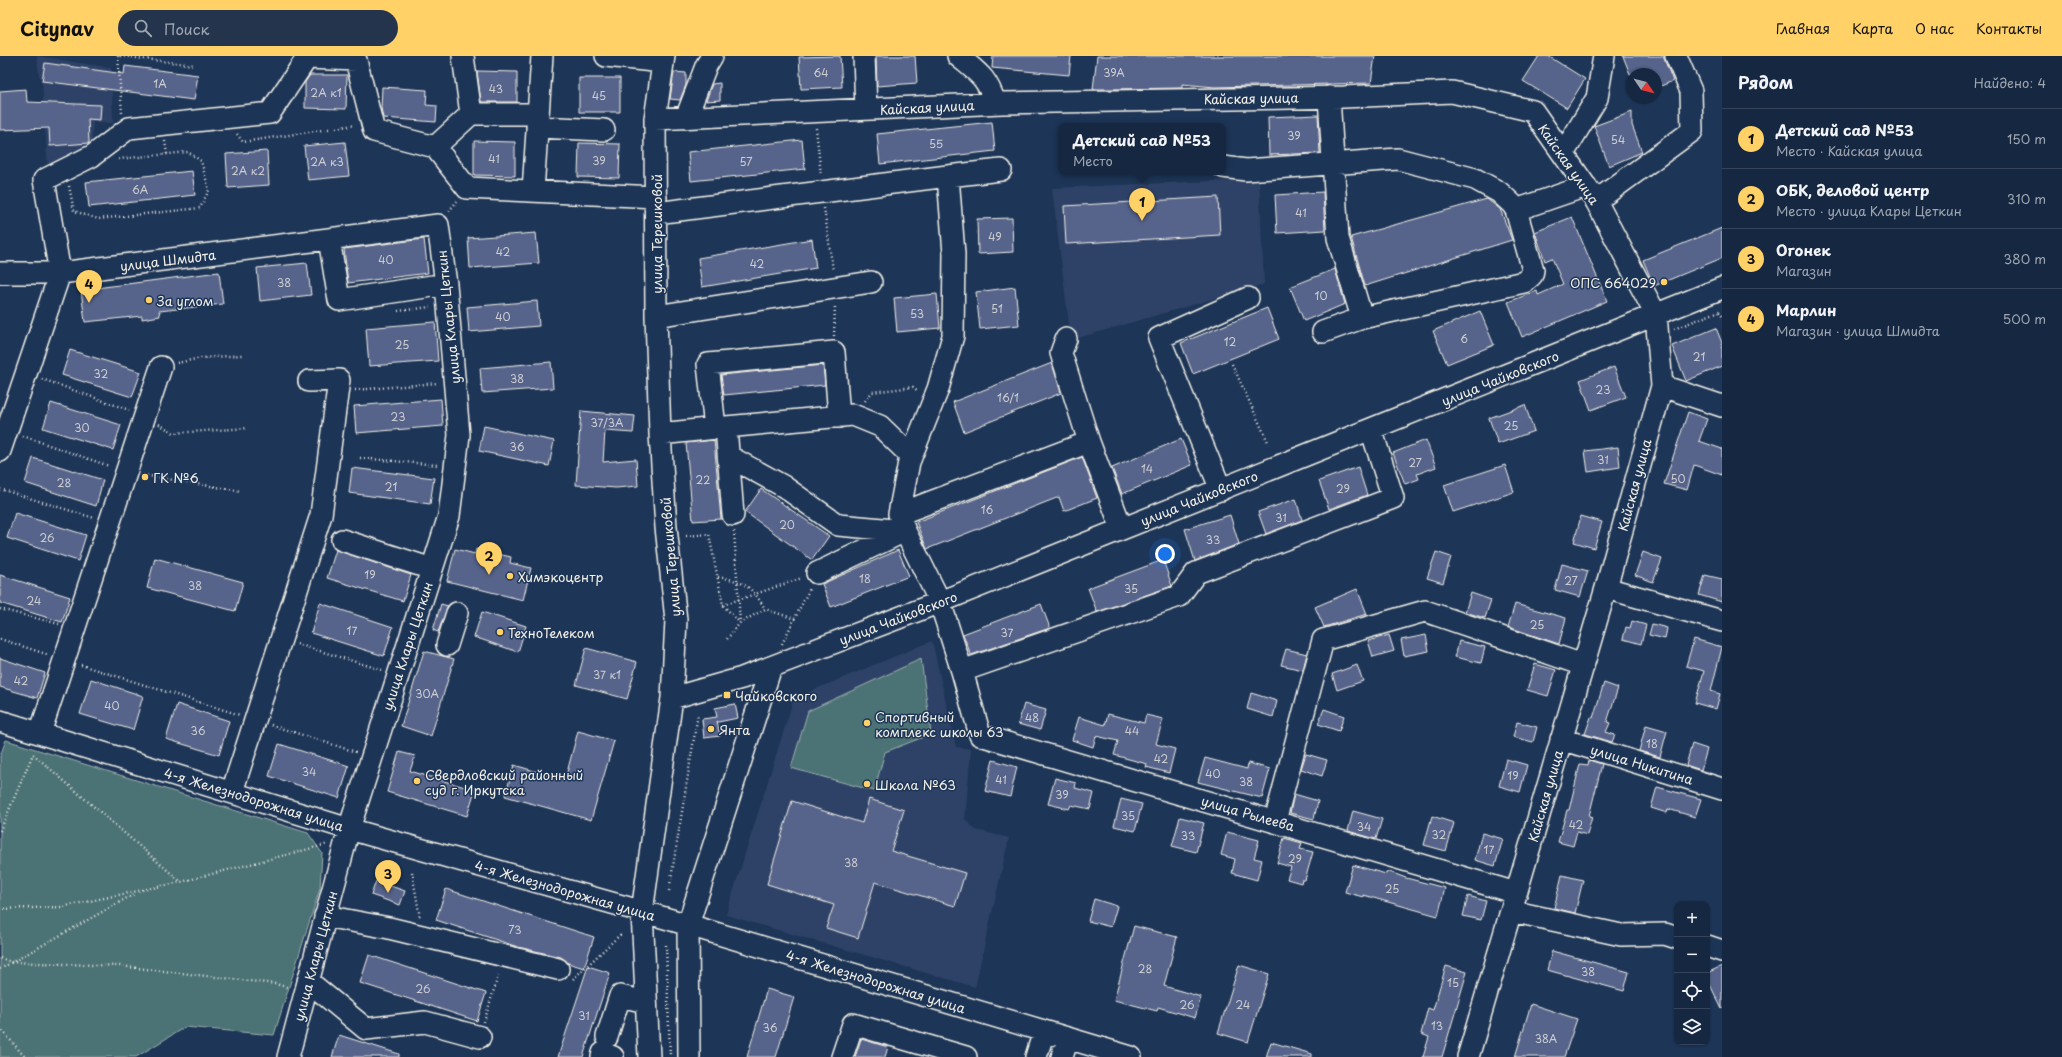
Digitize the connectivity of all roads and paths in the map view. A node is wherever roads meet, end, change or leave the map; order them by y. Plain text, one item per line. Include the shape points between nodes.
1 (119, 56) edge
2 (463, 56) edge
3 (542, 56) edge
4 (606, 56) edge
5 (712, 56) edge
6 (864, 56) edge
7 (958, 56) edge
8 (1604, 56) edge
9 (1676, 56) edge
10 (355, 58) edge
11 (664, 59) edge
12 (194, 65) dead end
13 (1329, 97) junction
14 (994, 104) junction
15 (866, 109) junction
16 (815, 112) junction
17 (471, 114) junction
18 (223, 118) junction
19 (686, 118) junction
20 (655, 119) junction
21 (538, 120) junction
22 (372, 123) junction
23 (604, 130) dead end
24 (123, 133) junction
25 (435, 147) junction
26 (1563, 154) junction
27 (117, 159) dead end
28 (1334, 164) junction
29 (1226, 167) edge
30 (65, 170) junction
31 (1001, 170) dead end
32 (948, 176) junction
33 (467, 188) junction
34 (533, 191) junction
35 (822, 192) junction
36 (1591, 193) junction
37 (656, 205) junction
38 (1516, 210) junction
39 (438, 225) junction
40 (329, 240) junction
41 (0, 273) edge
42 (60, 273) junction
43 (871, 282) dead end
44 (446, 284) junction
45 (836, 288) junction
46 (1722, 288) edge
47 (1248, 298) dead end
48 (433, 306) dead end
49 (1720, 311) edge
50 (391, 312) dead end
51 (1656, 315) junction
52 (656, 316) junction
53 (1722, 316) edge
54 (1362, 318) junction
55 (1674, 329) dead end
56 (1323, 332) dead end
57 (1066, 339) dead end
58 (834, 352) junction
59 (242, 356) dead end
60 (1232, 364) dead end
61 (161, 367) joint
62 (36, 377) dead end
63 (309, 381) dead end
64 (440, 383) dead end
65 (1662, 386) junction
66 (338, 391) junction
67 (932, 404) junction
68 (1722, 406) edge
69 (145, 416) junction
70 (846, 416) junction
71 (248, 428) dead end
72 (721, 428) junction
73 (1371, 429) junction
74 (17, 434) dead end
75 (660, 434) junction
76 (1089, 442) junction
77 (1270, 444) dead end
78 (0, 452) edge
79 (911, 456) junction
80 (730, 457) junction
81 (360, 458) dead end
82 (455, 467) junction
83 (126, 472) junction
84 (0, 489) edge
85 (1221, 490) junction
86 (241, 491) dead end
87 (733, 515) joint
88 (902, 522) junction
89 (109, 524) junction
90 (1122, 529) junction
91 (686, 536) dead end
92 (342, 540) dead end
93 (432, 569) junction
94 (817, 573) junction
95 (718, 578) junction
96 (738, 580) junction
97 (1606, 588) junction
98 (757, 594) junction
99 (739, 600) junction
100 (940, 602) junction
101 (723, 605) junction
102 (0, 609) edge
103 (765, 609) junction
104 (457, 613) dead end
105 (795, 619) junction
106 (1722, 621) edge
107 (740, 623) junction
108 (75, 628) junction
109 (0, 639) edge
110 (281, 639) junction
111 (727, 639) dead end
112 (447, 645) dead end
113 (64, 660) junction
114 (1583, 665) junction
115 (771, 668) junction
116 (385, 671) dead end
117 (962, 671) junction
118 (672, 698) junction
119 (698, 714) dead end
120 (255, 720) junction
121 (0, 721) edge
122 (40, 733) junction
123 (1562, 739) junction
124 (359, 753) dead end
125 (1722, 789) edge
126 (232, 792) junction
127 (1275, 821) junction
128 (349, 828) junction
129 (0, 831) edge
130 (331, 843) dead end
131 (412, 872) dead end
132 (181, 882) junction
133 (138, 891) junction
134 (669, 891) dead end
135 (1514, 902) junction
136 (0, 910) edge
137 (642, 912) junction
138 (325, 916) junction
139 (688, 925) junction
140 (621, 934) dead end
141 (423, 936) junction
142 (1674, 937) edge
143 (666, 945) dead end
144 (1710, 947) edge
145 (1722, 951) edge
146 (504, 955) junction
147 (0, 958) edge
148 (11, 962) junction
149 (0, 969) edge
150 (564, 975) joint
151 (308, 981) junction
152 (276, 984) dead end
153 (646, 1002) junction
154 (0, 1028) edge
155 (1044, 1031) junction
156 (480, 1037) joint
157 (607, 1037) dead end
158 (1065, 1048) edge
159 (962, 1056) edge
160 (24, 1057) edge
161 (288, 1057) edge
162 (602, 1057) edge
163 (613, 1057) edge
164 (649, 1057) edge
165 (670, 1057) edge
166 (689, 1057) edge
167 (842, 1057) edge
168 (1036, 1057) edge
169 (1131, 1057) edge
170 (1468, 1057) edge

1 - 12 path
1 - 24 path
2 - 17 street
3 - 21 street
4 - 11 street
5 - 19 street
6 - 15 street
7 - 14 street via 984,78 990,87
8 - 26 street via 1597,98
9 - 36 street via 1691,91 1692,131
10 - 18 street via 307,58 270,114
10 - 22 street
11 - 20 street, улица Терешковой
13 - 14 street, Кайская улица
13 - 26 street, Кайская улица via 1452,92 1533,111
13 - 28 street
14 - 15 street, Кайская улица
15 - 16 street, Кайская улица
16 - 19 street, Кайская улица
16 - 35 path
17 - 21 street
17 - 25 street
18 - 22 path via 243,142
18 - 24 street via 130,128
19 - 20 street, Кайская улица
20 - 37 street, улица Терешковой
21 - 23 street
21 - 34 street
22 - 25 street via 374,131
24 - 30 street via 92,156
25 - 33 street
26 - 36 street, Кайская улица
27 - 30 path via 188,152 201,161 209,190 200,208 98,219 74,211
28 - 29 street via 1246,170
28 - 38 street via 1398,160 1413,163 1474,179 1499,192
28 - 54 street via 1338,238
30 - 42 street via 44,180
31 - 32 street
32 - 35 street
32 - 67 street via 954,254 953,336
33 - 34 street
33 - 39 path
34 - 37 street
35 - 37 street
35 - 45 path
36 - 38 street
36 - 51 street, Кайская улица
37 - 52 street, улица Терешковой
38 - 54 street via 1534,270 1524,282
39 - 40 street, улица Шмидта
39 - 44 street, улица Клары Цеткин
40 - 42 street, улица Шмидта
40 - 44 street via 339,300
41 - 42 street, улица Шмидта
42 - 78 street
43 - 45 street
44 - 82 street, улица Клары Цеткин via 459,435
45 - 52 street
45 - 58 path
46 - 51 street, улица Чайковского
47 - 85 street via 1159,338
48 - 50 path
49 - 53 path
49 - 55 path
51 - 65 street, Кайская улица
51 - 73 street, улица Чайковского
52 - 75 street, улица Терешковой
54 - 56 street
57 - 76 street via 1062,353
58 - 70 street
58 - 72 street via 708,364
59 - 61 path via 201,358
60 - 77 path
61 - 69 street
62 - 69 path
63 - 66 street via 339,380
64 - 66 path
65 - 68 street
65 - 97 street, Кайская улица
66 - 110 street via 321,515
67 - 70 path via 913,387 872,392
67 - 79 street
69 - 71 path via 174,433
69 - 83 street
70 - 72 street
70 - 79 street via 880,426
72 - 75 street
72 - 80 street
73 - 85 street, улица Чайковского
73 - 117 street via 1393,498 1196,573 1179,596
74 - 83 path
75 - 118 street, улица Терешковой via 676,620
76 - 88 street
76 - 90 street
79 - 88 street
80 - 87 street
80 - 88 street via 783,486 838,525
81 - 82 path
82 - 93 street, улица Клары Цеткин via 449,516
83 - 86 path
83 - 89 street
84 - 89 path
85 - 90 street, улица Чайковского
87 - 96 path
88 - 94 street
88 - 100 street
89 - 108 street
90 - 100 street, улица Чайковского
91 - 95 path via 709,534
92 - 93 street
93 - 128 street, улица Клары Цеткин
94 - 98 path
94 - 105 path
95 - 96 path
95 - 101 path
96 - 98 path
96 - 99 path
97 - 106 street
97 - 114 street, Кайская улица
98 - 99 path
98 - 103 path
99 - 101 path
99 - 107 path
100 - 115 street, улица Чайковского
100 - 117 street
101 - 107 path
102 - 108 path
103 - 105 path
103 - 107 path
104 - 112 street
105 - 115 path
107 - 111 path
108 - 113 street
109 - 113 path
110 - 116 path
110 - 120 street
113 - 120 path
113 - 122 street
114 - 123 street, Кайская улица
114 - 127 street via 1425,611 1323,640
115 - 118 street, улица Чайковского
115 - 139 street
117 - 127 street, улица Рылеева via 980,735
118 - 137 street, улица Терешковой
119 - 134 path
120 - 124 path
120 - 126 street
121 - 122 street, 4-я Железнодорожная улица
122 - 126 street, 4-я Железнодорожная улица
123 - 125 street, улица Никитина
123 - 135 street, Кайская улица
126 - 128 street, 4-я Железнодорожная улица
127 - 135 street, улица Рылеева
128 - 137 street, 4-я Железнодорожная улица
128 - 138 street, улица Клары Цеткин
129 - 132 path via 33,754
130 - 132 path
131 - 141 path
132 - 133 path
133 - 136 path via 61,907
133 - 148 path
135 - 142 street, улица Рылеева via 1621,935 1665,934
135 - 170 street, Кайская улица
137 - 139 street, 4-я Железнодорожная улица
137 - 153 street, улица Терешковой
138 - 141 street
138 - 151 street, улица Клары Цеткин
139 - 155 street, 4-я Железнодорожная улица
139 - 166 street
140 - 150 path
141 - 146 street
143 - 165 path
144 - 145 street
146 - 150 street
146 - 156 path
147 - 148 path
148 - 149 path
148 - 152 path via 120,966
151 - 156 street via 366,1030 425,1022
151 - 161 street, улица Клары Цеткин
153 - 157 street via 620,996
153 - 164 street, улица Терешковой
154 - 160 path
155 - 158 street, 4-я Железнодорожная улица
155 - 168 street
158 - 169 street, 4-я Железнодорожная улица
159 - 167 street via 853,1024
162 - 163 street via 603,1053

